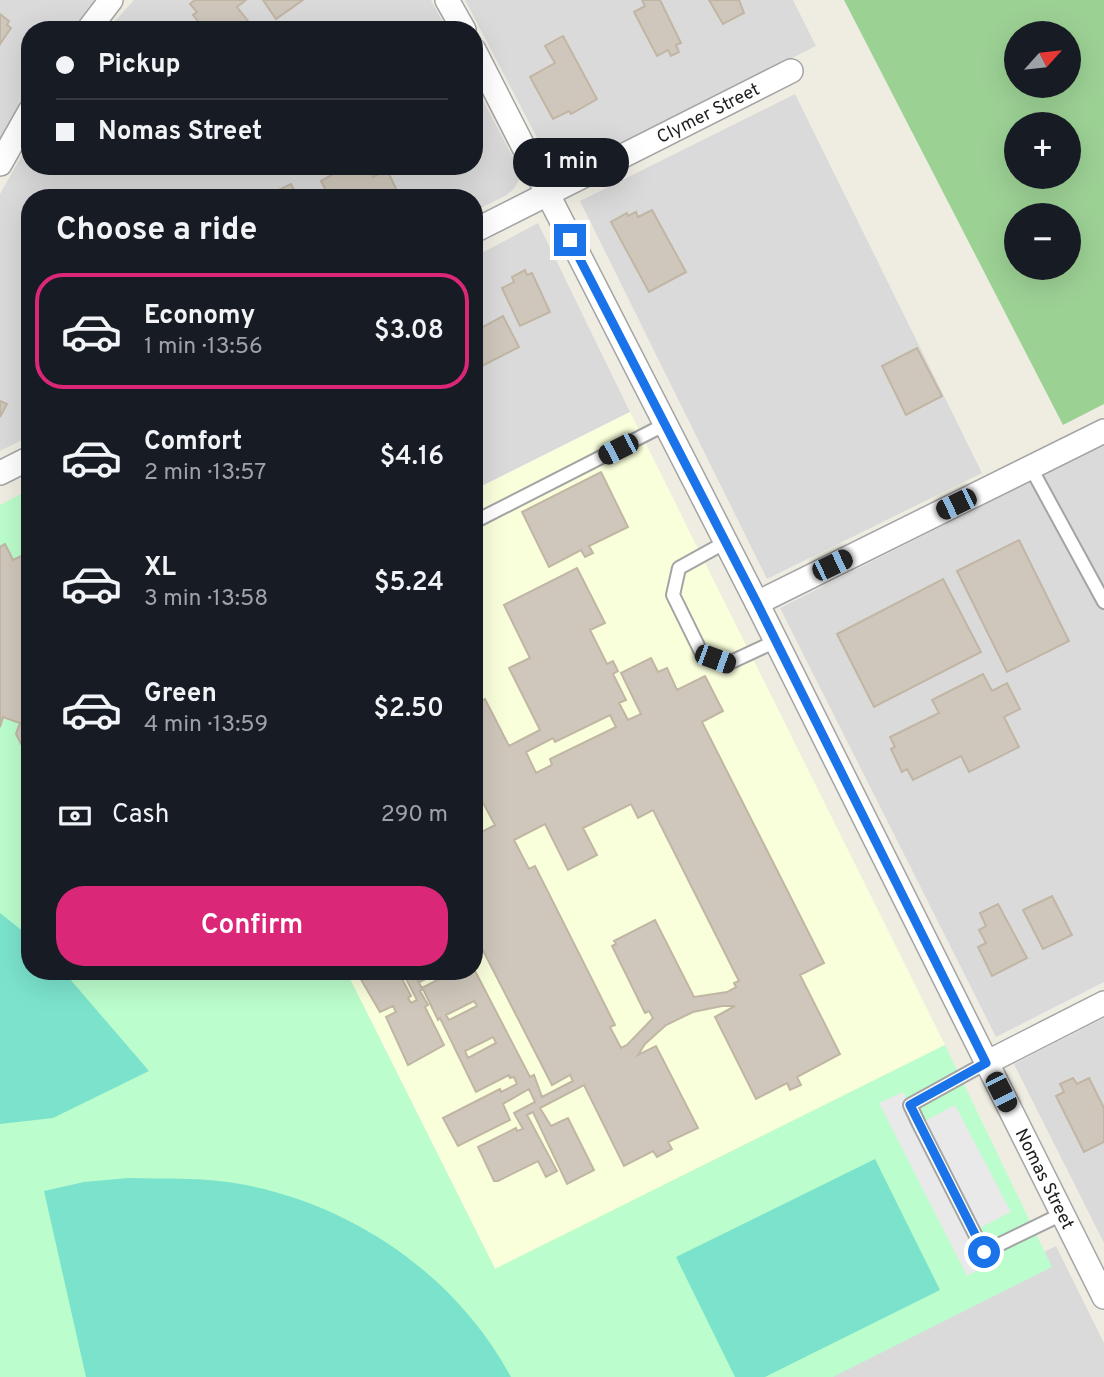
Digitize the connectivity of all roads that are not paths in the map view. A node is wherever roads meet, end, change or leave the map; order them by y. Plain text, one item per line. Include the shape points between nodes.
1 (111, 0) edge
2 (447, 0) edge
3 (95, 21) edge
4 (459, 21) edge
5 (483, 68) edge
6 (791, 71) dead end
7 (21, 127) edge
8 (0, 164) edge
9 (546, 194) junction
10 (483, 226) edge
11 (666, 424) junction
12 (1104, 431) edge
13 (21, 462) edge
14 (1031, 468) junction
15 (0, 473) edge
16 (483, 517) edge
17 (726, 542) junction
18 (1104, 602) edge
19 (757, 603) junction
20 (776, 641) junction
21 (1104, 1003) edge
22 (986, 1063) junction
23 (1062, 1214) junction
24 (1104, 1297) edge

1 - 3 street
2 - 4 street
5 - 9 street, Nomas Street
6 - 9 street, Clymer Street
7 - 8 street
9 - 10 street, Clymer Street
9 - 11 street, Nomas Street
11 - 16 lane
11 - 17 street, Nomas Street
12 - 14 street
13 - 15 street
14 - 18 lane
14 - 19 street
17 - 19 street, Nomas Street
17 - 20 lane via 679,568 673,595 702,654 729,663
19 - 20 street, Nomas Street
20 - 22 street, Nomas Street
21 - 22 street
22 - 23 street, Nomas Street
22 - 23 lane via 910,1105 923,1132 984,1252
23 - 24 street, Nomas Street

